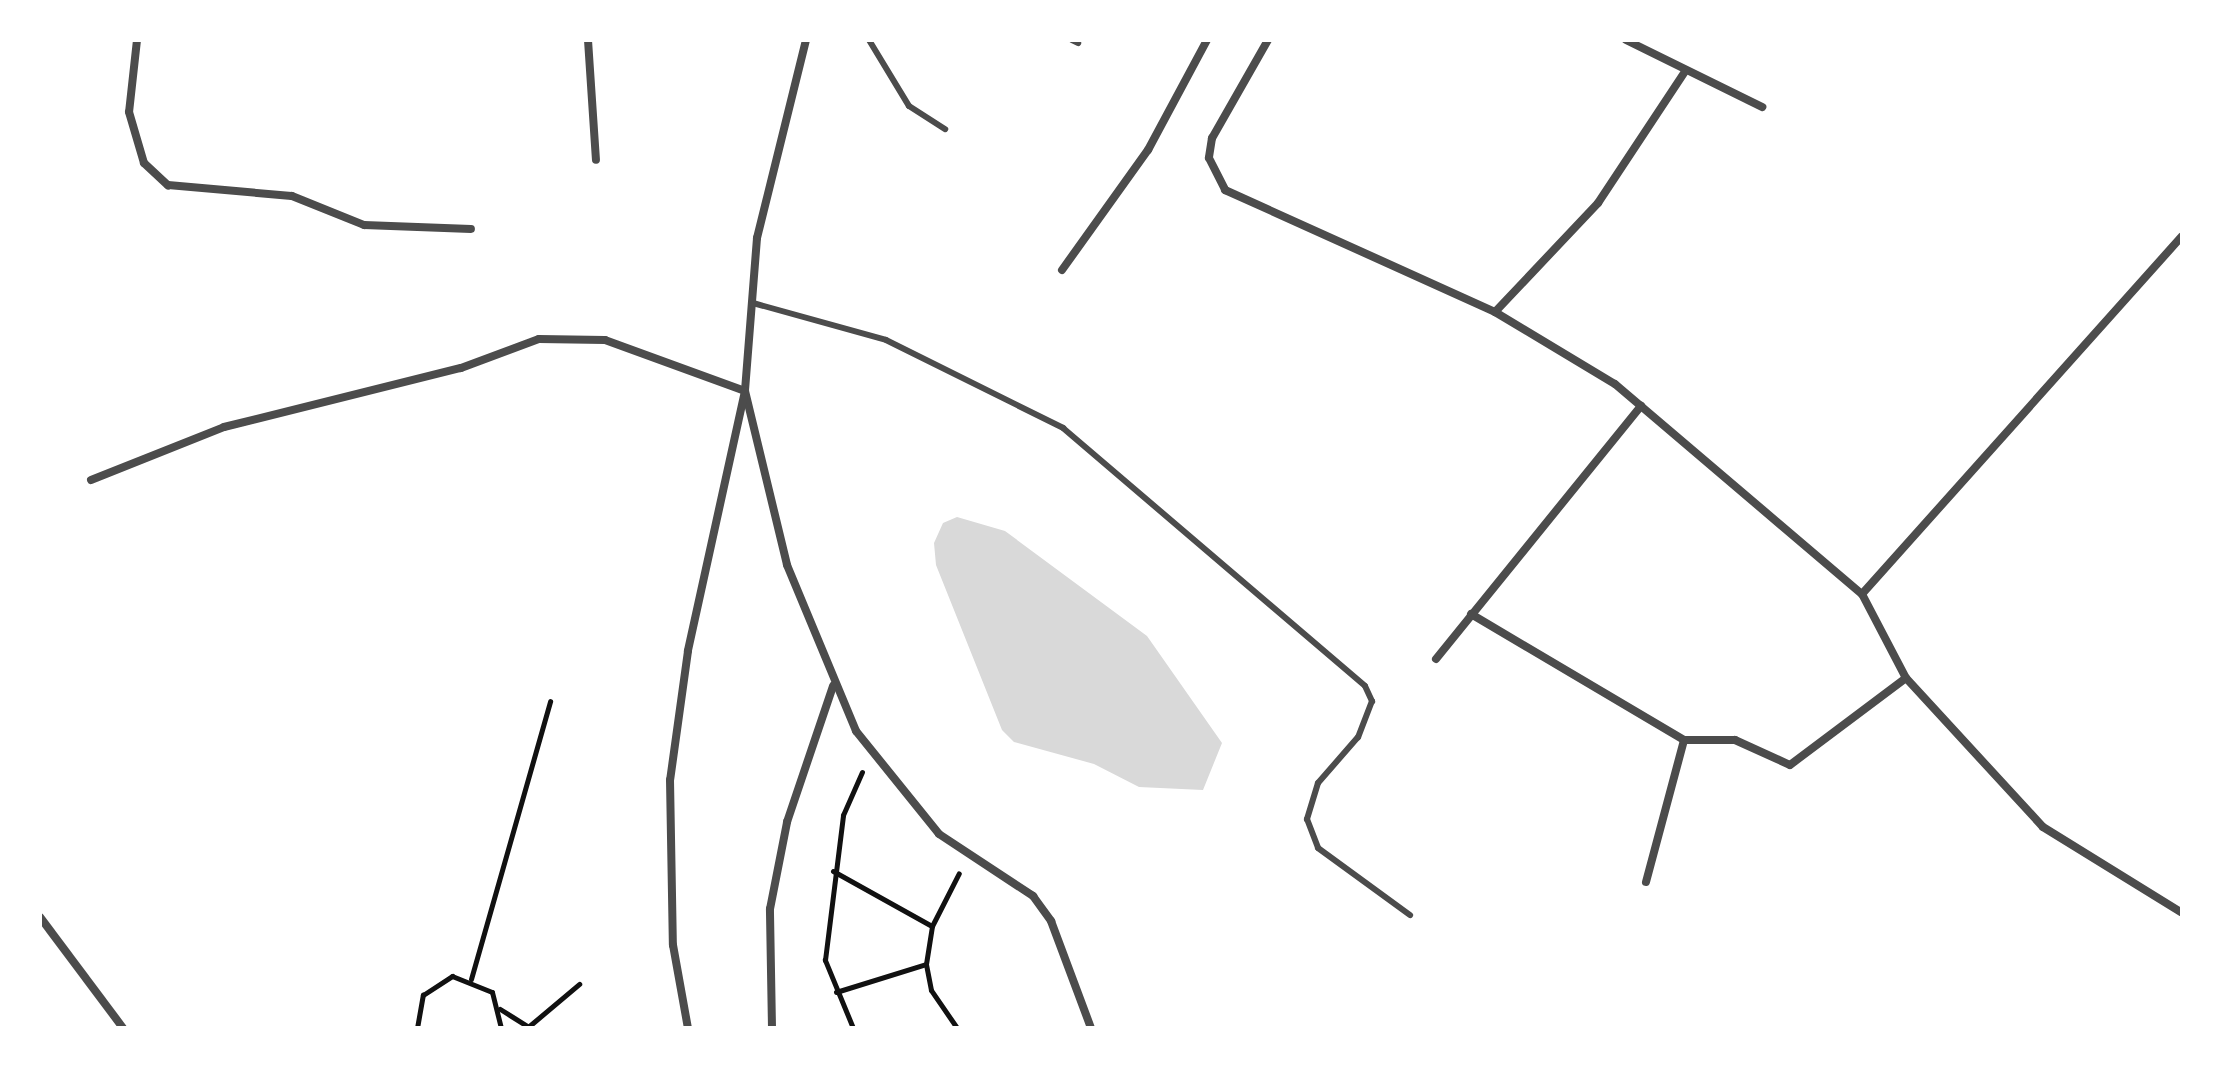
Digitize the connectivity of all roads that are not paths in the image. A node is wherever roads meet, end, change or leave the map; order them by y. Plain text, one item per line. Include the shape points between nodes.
1 (137, 40) edge
2 (588, 40) edge
3 (806, 40) edge
4 (869, 40) edge
5 (1207, 40) edge
6 (1268, 40) edge
7 (1626, 40) edge
8 (1686, 70) junction
9 (1762, 107) dead end
10 (945, 129) dead end
11 (596, 160) dead end
12 (471, 229) dead end
13 (2182, 236) edge
14 (1062, 270) dead end
15 (753, 303) junction
16 (1495, 312) junction
17 (745, 391) junction
18 (1641, 406) junction
19 (91, 480) dead end
20 (1862, 594) junction
21 (1471, 614) junction
22 (1436, 659) dead end
23 (1906, 678) junction
24 (833, 686) junction
25 (1684, 740) junction
26 (1646, 882) dead end
27 (2182, 913) edge
28 (1410, 915) dead end
29 (40, 917) edge
30 (123, 1028) edge
31 (688, 1028) edge
32 (772, 1028) edge
33 (1091, 1028) edge

1 - 12 street via 129,112 144,163 168,185 292,196 364,225
2 - 11 street
3 - 15 street via 757,238
4 - 10 lane via 909,106
5 - 14 street via 1148,150
6 - 16 street via 1212,138 1209,158 1225,190
7 - 8 street
8 - 9 street
8 - 16 street via 1598,203
13 - 20 street
15 - 17 street
15 - 28 lane via 886,340 1063,428 1365,686 1372,701 1358,737 1318,783 1307,819 1318,848
16 - 18 street
17 - 19 street via 605,340 539,339 461,368 224,427
17 - 24 street via 787,565
17 - 31 street via 688,651 670,780 673,945
18 - 20 street
18 - 21 street
20 - 23 street
21 - 22 street
21 - 25 street
23 - 25 street via 1790,765 1735,740
23 - 27 street via 2043,827
24 - 32 street via 787,822 770,909
24 - 33 street via 872,754 915,810 970,857 1033,896 1051,921
25 - 26 street via 1646,860
29 - 30 street

